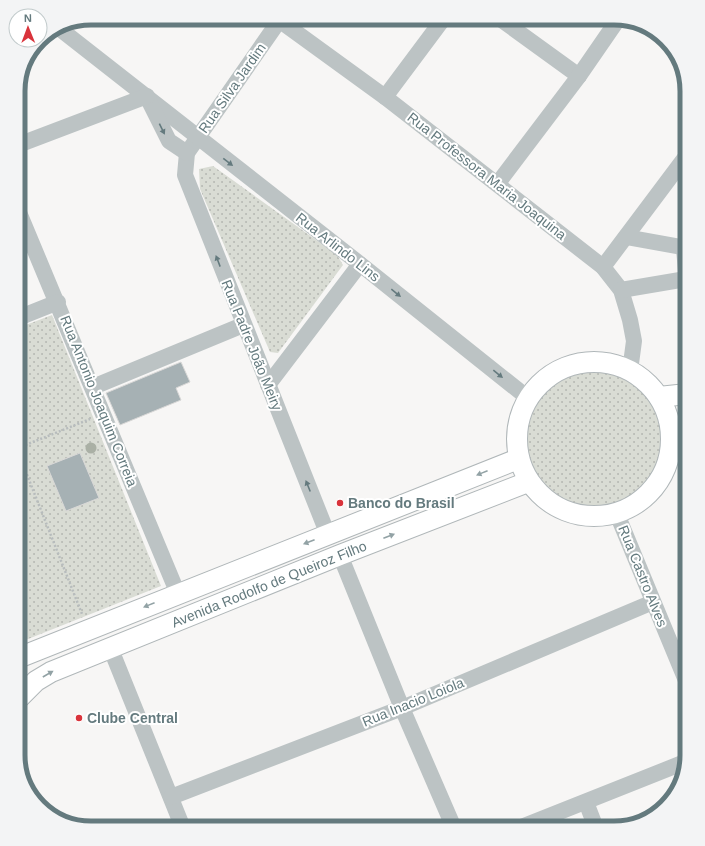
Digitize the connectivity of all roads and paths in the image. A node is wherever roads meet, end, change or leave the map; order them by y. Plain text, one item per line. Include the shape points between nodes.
1 (276, 25) edge
2 (288, 25) edge
3 (439, 25) edge
4 (509, 25) edge
5 (614, 25) edge
6 (62, 32) edge
7 (578, 76) junction
8 (147, 96) junction
9 (385, 97) junction
10 (197, 138) junction
11 (25, 142) edge
12 (187, 153) junction
13 (680, 164) edge
14 (498, 184) junction
15 (25, 226) edge
16 (626, 237) junction
17 (680, 247) edge
18 (360, 264) junction
19 (603, 267) junction
20 (680, 281) edge
21 (621, 290) junction
22 (58, 302) junction
23 (25, 315) edge
24 (243, 325) junction
25 (630, 371) junction
26 (268, 385) junction
27 (93, 387) junction
28 (680, 395) edge
29 (659, 397) junction
30 (528, 398) junction
31 (104, 414) junction
32 (680, 436) edge
33 (25, 445) edge
34 (518, 459) junction
35 (25, 470) edge
36 (528, 482) junction
37 (617, 514) junction
38 (328, 535) junction
39 (340, 555) junction
40 (178, 594) junction
41 (653, 602) junction
42 (88, 630) junction
43 (110, 648) junction
44 (25, 655) edge
45 (680, 666) edge
46 (25, 692) edge
47 (402, 708) junction
48 (679, 764) edge
49 (171, 797) junction
50 (586, 802) junction
51 (180, 821) edge
52 (451, 821) edge
53 (537, 821) edge
54 (593, 821) edge

1 - 10 street, Rua Silva Jardim
2 - 9 street, Rua Professora Maria Joaquina
3 - 9 street
4 - 7 street
5 - 7 street
6 - 8 street, Rua Arlindo Lins
7 - 14 street
8 - 10 street, Rua Arlindo Lins
8 - 11 street
8 -> 12 street, Rua Arlindo Lins via 169,142
9 - 14 street, Rua Professora Maria Joaquina
10 - 12 street, Rua Silva Jardim
10 -> 18 street, Rua Arlindo Lins
24 -> 12 street, Rua Padre João Meiry via 185,174
13 - 16 street
14 - 19 street, Rua Professora Maria Joaquina
15 - 22 street, Rua Antonio Joaquim Correia
16 - 17 street
16 - 19 street
18 - 26 street
18 -> 30 street, Rua Arlindo Lins
19 - 21 street, Rua Professora Maria Joaquina
20 - 21 street
21 - 25 street, Rua Professora Maria Joaquina via 634,341
22 - 23 street
22 - 27 street, Rua Antonio Joaquim Correia
24 - 26 street, Rua Padre João Meiry
24 - 27 street
25 - 29 main road via 646,382
25 - 30 main road via 609,363 586,362 563,368 543,381
38 -> 26 street, Rua Padre João Meiry
27 - 31 street, Rua Antonio Joaquim Correia
28 - 29 main road
29 - 32 main road
30 - 34 main road via 519,417 516,438
31 - 33 path
31 - 40 street, Rua Antonio Joaquim Correia
32 - 37 main road via 658,484 640,502
34 - 36 main road
34 -> 38 main road, Avenida Rodolfo de Queiroz Filho
35 - 42 path
36 - 37 main road via 545,500 567,512 592,517
39 -> 36 main road, Avenida Rodolfo de Queiroz Filho
37 - 41 street, Rua Castro Alves
38 -> 40 main road, Avenida Rodolfo de Queiroz Filho
39 - 43 main road, Avenida Rodolfo de Queiroz Filho
39 - 47 street
40 -> 42 main road, Avenida Rodolfo de Queiroz Filho
41 - 45 street, Rua Castro Alves
41 - 47 street, Rua Inacio Loiola
42 - 44 main road, Avenida Rodolfo de Queiroz Filho
46 -> 43 main road, Avenida Rodolfo de Queiroz Filho via 36,681 51,672
43 - 49 street
47 - 49 street, Rua Inacio Loiola
47 - 52 street
48 - 50 street
49 - 51 street
50 - 53 street
50 - 54 street

